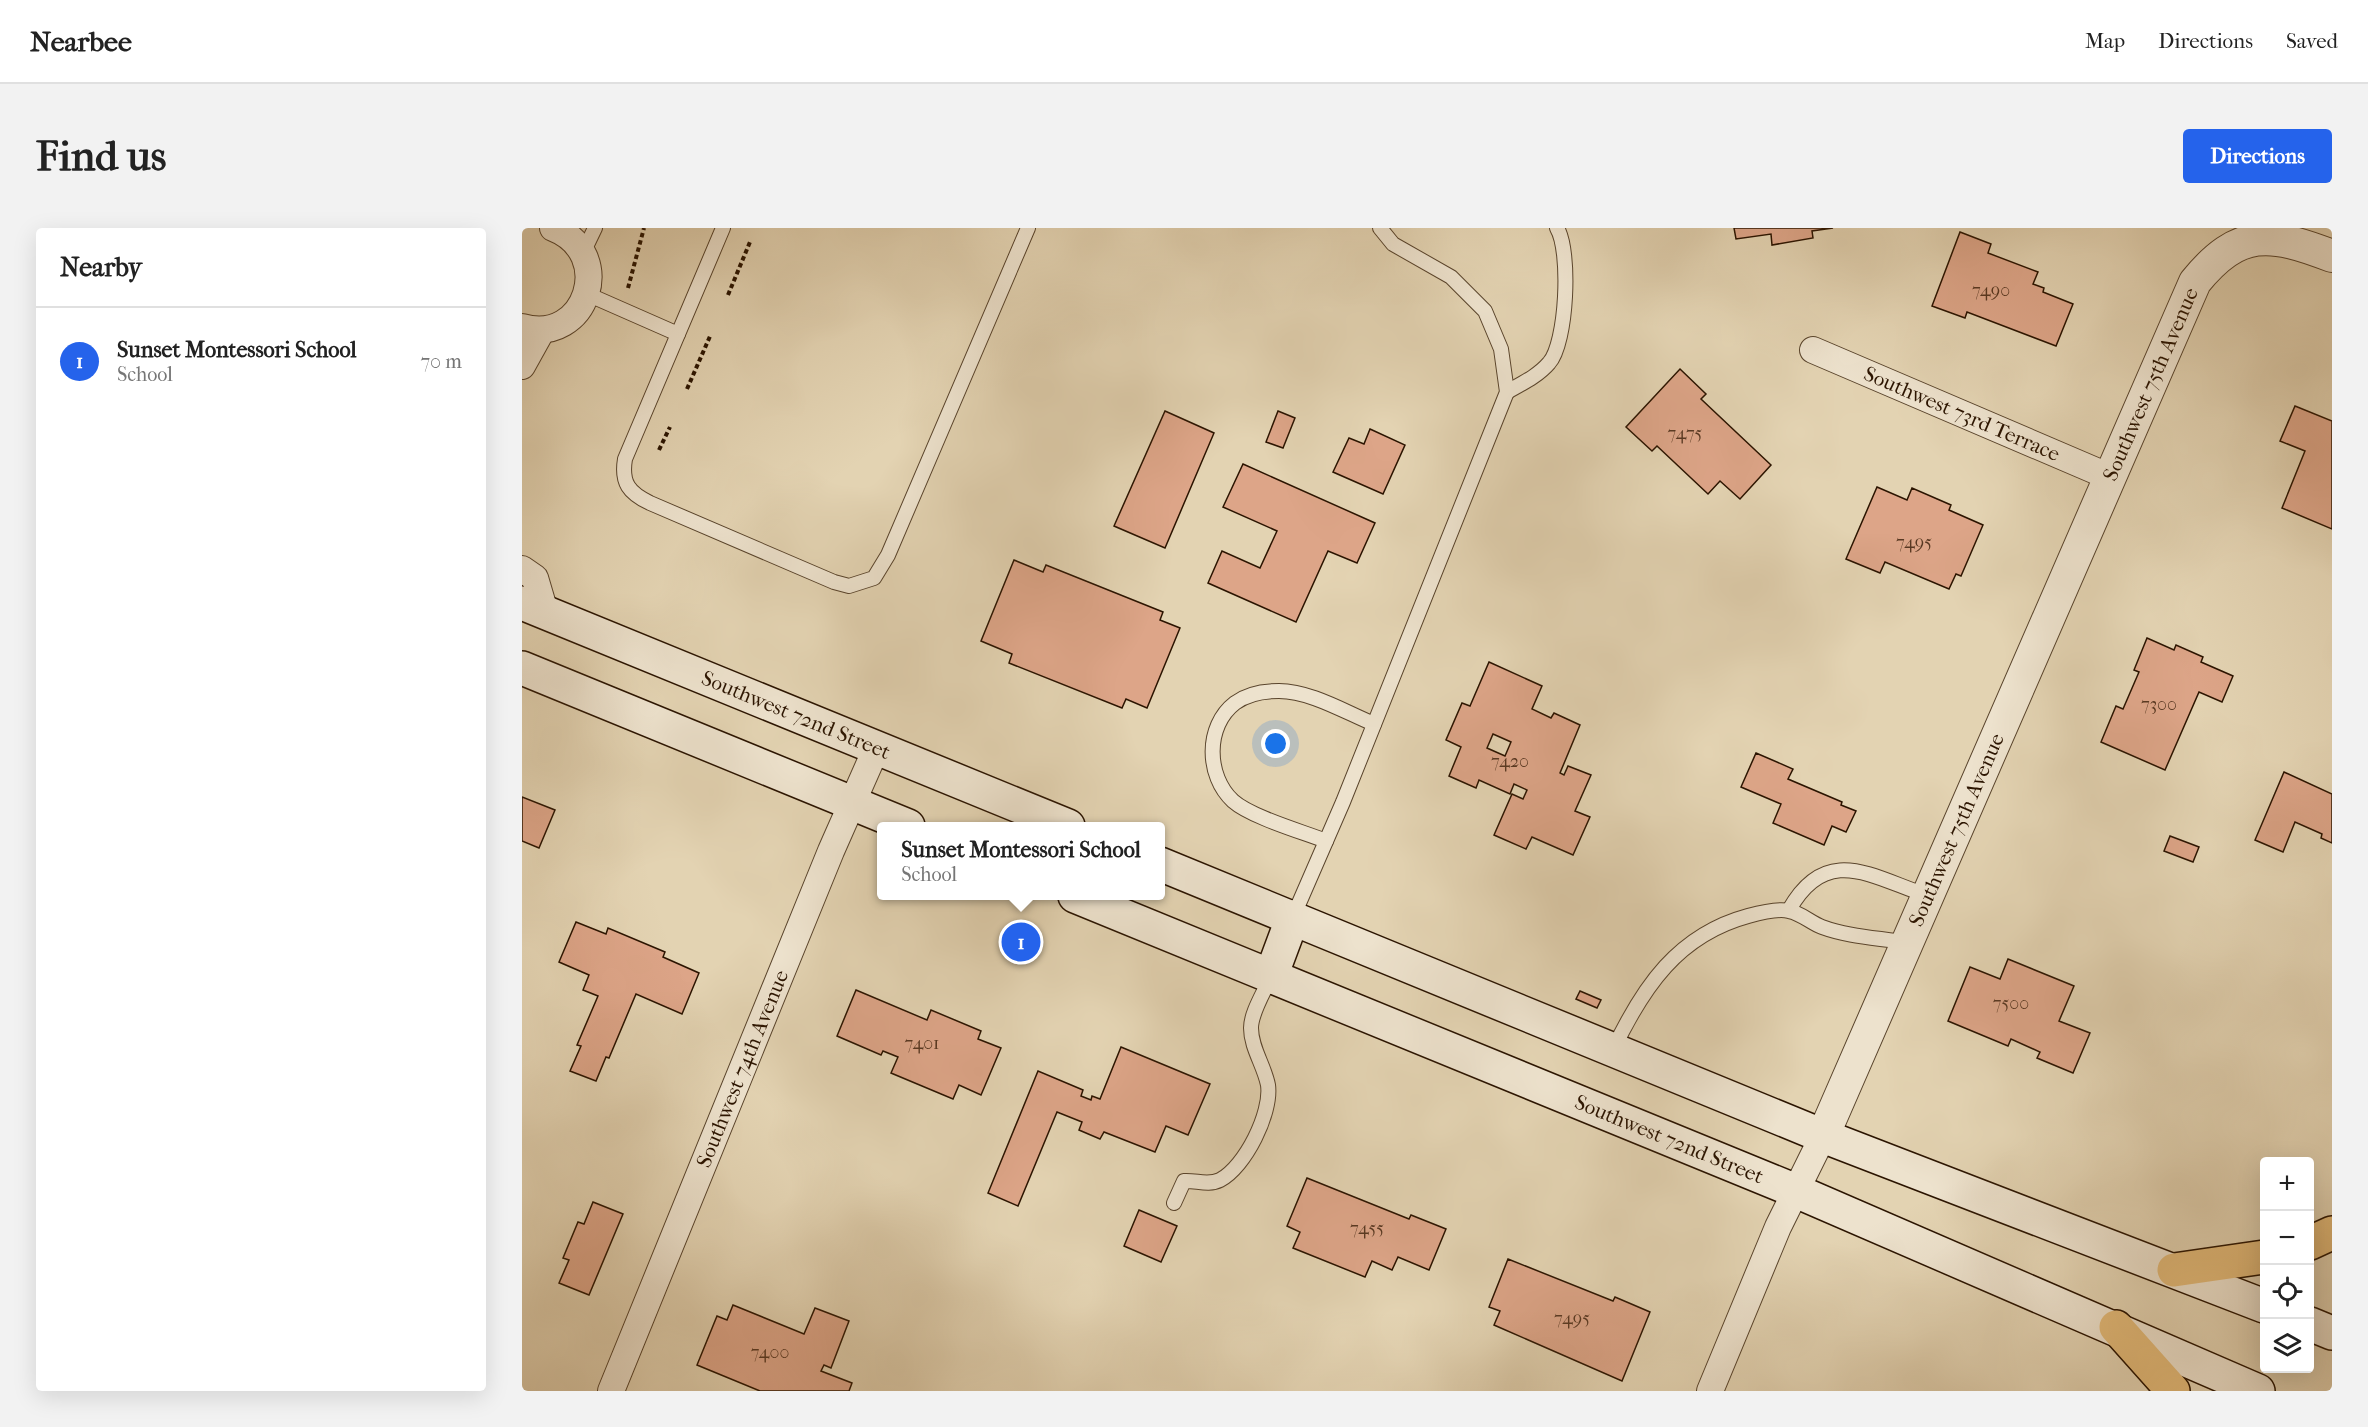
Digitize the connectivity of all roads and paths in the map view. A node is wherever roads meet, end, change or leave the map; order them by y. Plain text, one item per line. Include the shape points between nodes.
1 (553, 228) edge
2 (595, 228) edge
3 (644, 228) edge
4 (723, 228) edge
5 (1380, 228) edge
6 (1557, 228) edge
7 (1026, 229) edge
8 (750, 242) dead end
9 (583, 254) junction
10 (2332, 256) edge
11 (627, 289) dead end
12 (587, 294) junction
13 (728, 295) dead end
14 (532, 329) edge
15 (678, 334) junction
16 (711, 334) dead end
17 (1813, 350) dead end
18 (522, 366) edge
19 (687, 389) dead end
20 (1506, 392) junction
21 (670, 427) dead end
22 (659, 450) dead end
23 (2110, 477) junction
24 (522, 569) edge
25 (534, 608) edge
26 (522, 668) edge
27 (1374, 724) junction
28 (876, 749) junction
29 (852, 804) junction
30 (898, 822) edge
31 (1058, 822) edge
32 (1326, 841) junction
33 (1165, 866) edge
34 (1929, 896) junction
35 (1085, 900) edge
36 (1789, 910) junction
37 (1293, 917) junction
38 (1909, 943) junction
39 (1271, 976) junction
40 (1614, 1050) junction
41 (1823, 1136) junction
42 (1796, 1191) junction
43 (1174, 1203) dead end
44 (2332, 1233) edge
45 (2314, 1241) edge
46 (2260, 1258) edge
47 (2174, 1270) junction
48 (2260, 1304) edge
49 (2314, 1326) edge
50 (2116, 1327) junction
51 (2332, 1333) edge
52 (612, 1391) edge
53 (1710, 1391) edge
54 (2173, 1391) edge
55 (2259, 1391) edge

1 - 9 street via 574,240
2 - 9 lane
3 - 11 path
4 - 15 lane
5 - 20 lane via 1394,244 1451,277 1485,311 1501,349
6 - 20 lane via 1562,237 1565,267 1558,346 1550,363
7 - 15 lane via 888,555 874,578 858,585 834,582 630,492 624,478 625,459
8 - 13 path
9 - 12 street via 590,280
10 - 23 street, Southwest 75th Avenue via 2283,238 2254,236 2228,247 2204,269 2185,299
12 - 14 street via 569,319 556,327
12 - 15 lane
14 - 18 street
16 - 19 path
17 - 23 street, Southwest 73rd Terrace
20 - 27 lane
21 - 22 path
23 - 34 street, Southwest 75th Avenue
24 - 25 street via 535,578
25 - 28 main road, Southwest 72nd Street
26 - 29 main road
27 - 32 lane
27 - 32 lane via 1309,697 1280,691 1252,694 1234,704 1215,732 1211,755 1218,781 1233,802
28 - 29 street, Southwest 74th Avenue
28 - 31 main road, Southwest 72nd Street
29 - 30 main road
29 - 52 street, Southwest 74th Avenue
32 - 37 lane
33 - 37 main road
34 - 36 lane via 1845,868 1826,873 1811,883 1798,894
34 - 38 street, Southwest 75th Avenue
35 - 39 main road, Southwest 72nd Street
36 - 38 lane via 1823,927
36 - 40 lane via 1728,922 1688,944 1643,994
37 - 39 main road
37 - 40 main road
38 - 41 street, Southwest 75th Avenue
39 - 42 main road, Southwest 72nd Street
39 - 43 lane via 1251,1026 1268,1086 1267,1107 1248,1150 1232,1172 1218,1181 1184,1181
40 - 41 main road
41 - 42 street, Southwest 75th Avenue
41 - 47 main road
42 - 50 main road, Southwest 72nd Street
42 - 53 street, Southwest 75th Avenue
44 - 45 highway
46 - 47 highway
47 - 48 main road
49 - 51 main road
50 - 54 highway
50 - 55 main road, Southwest 72nd Street

